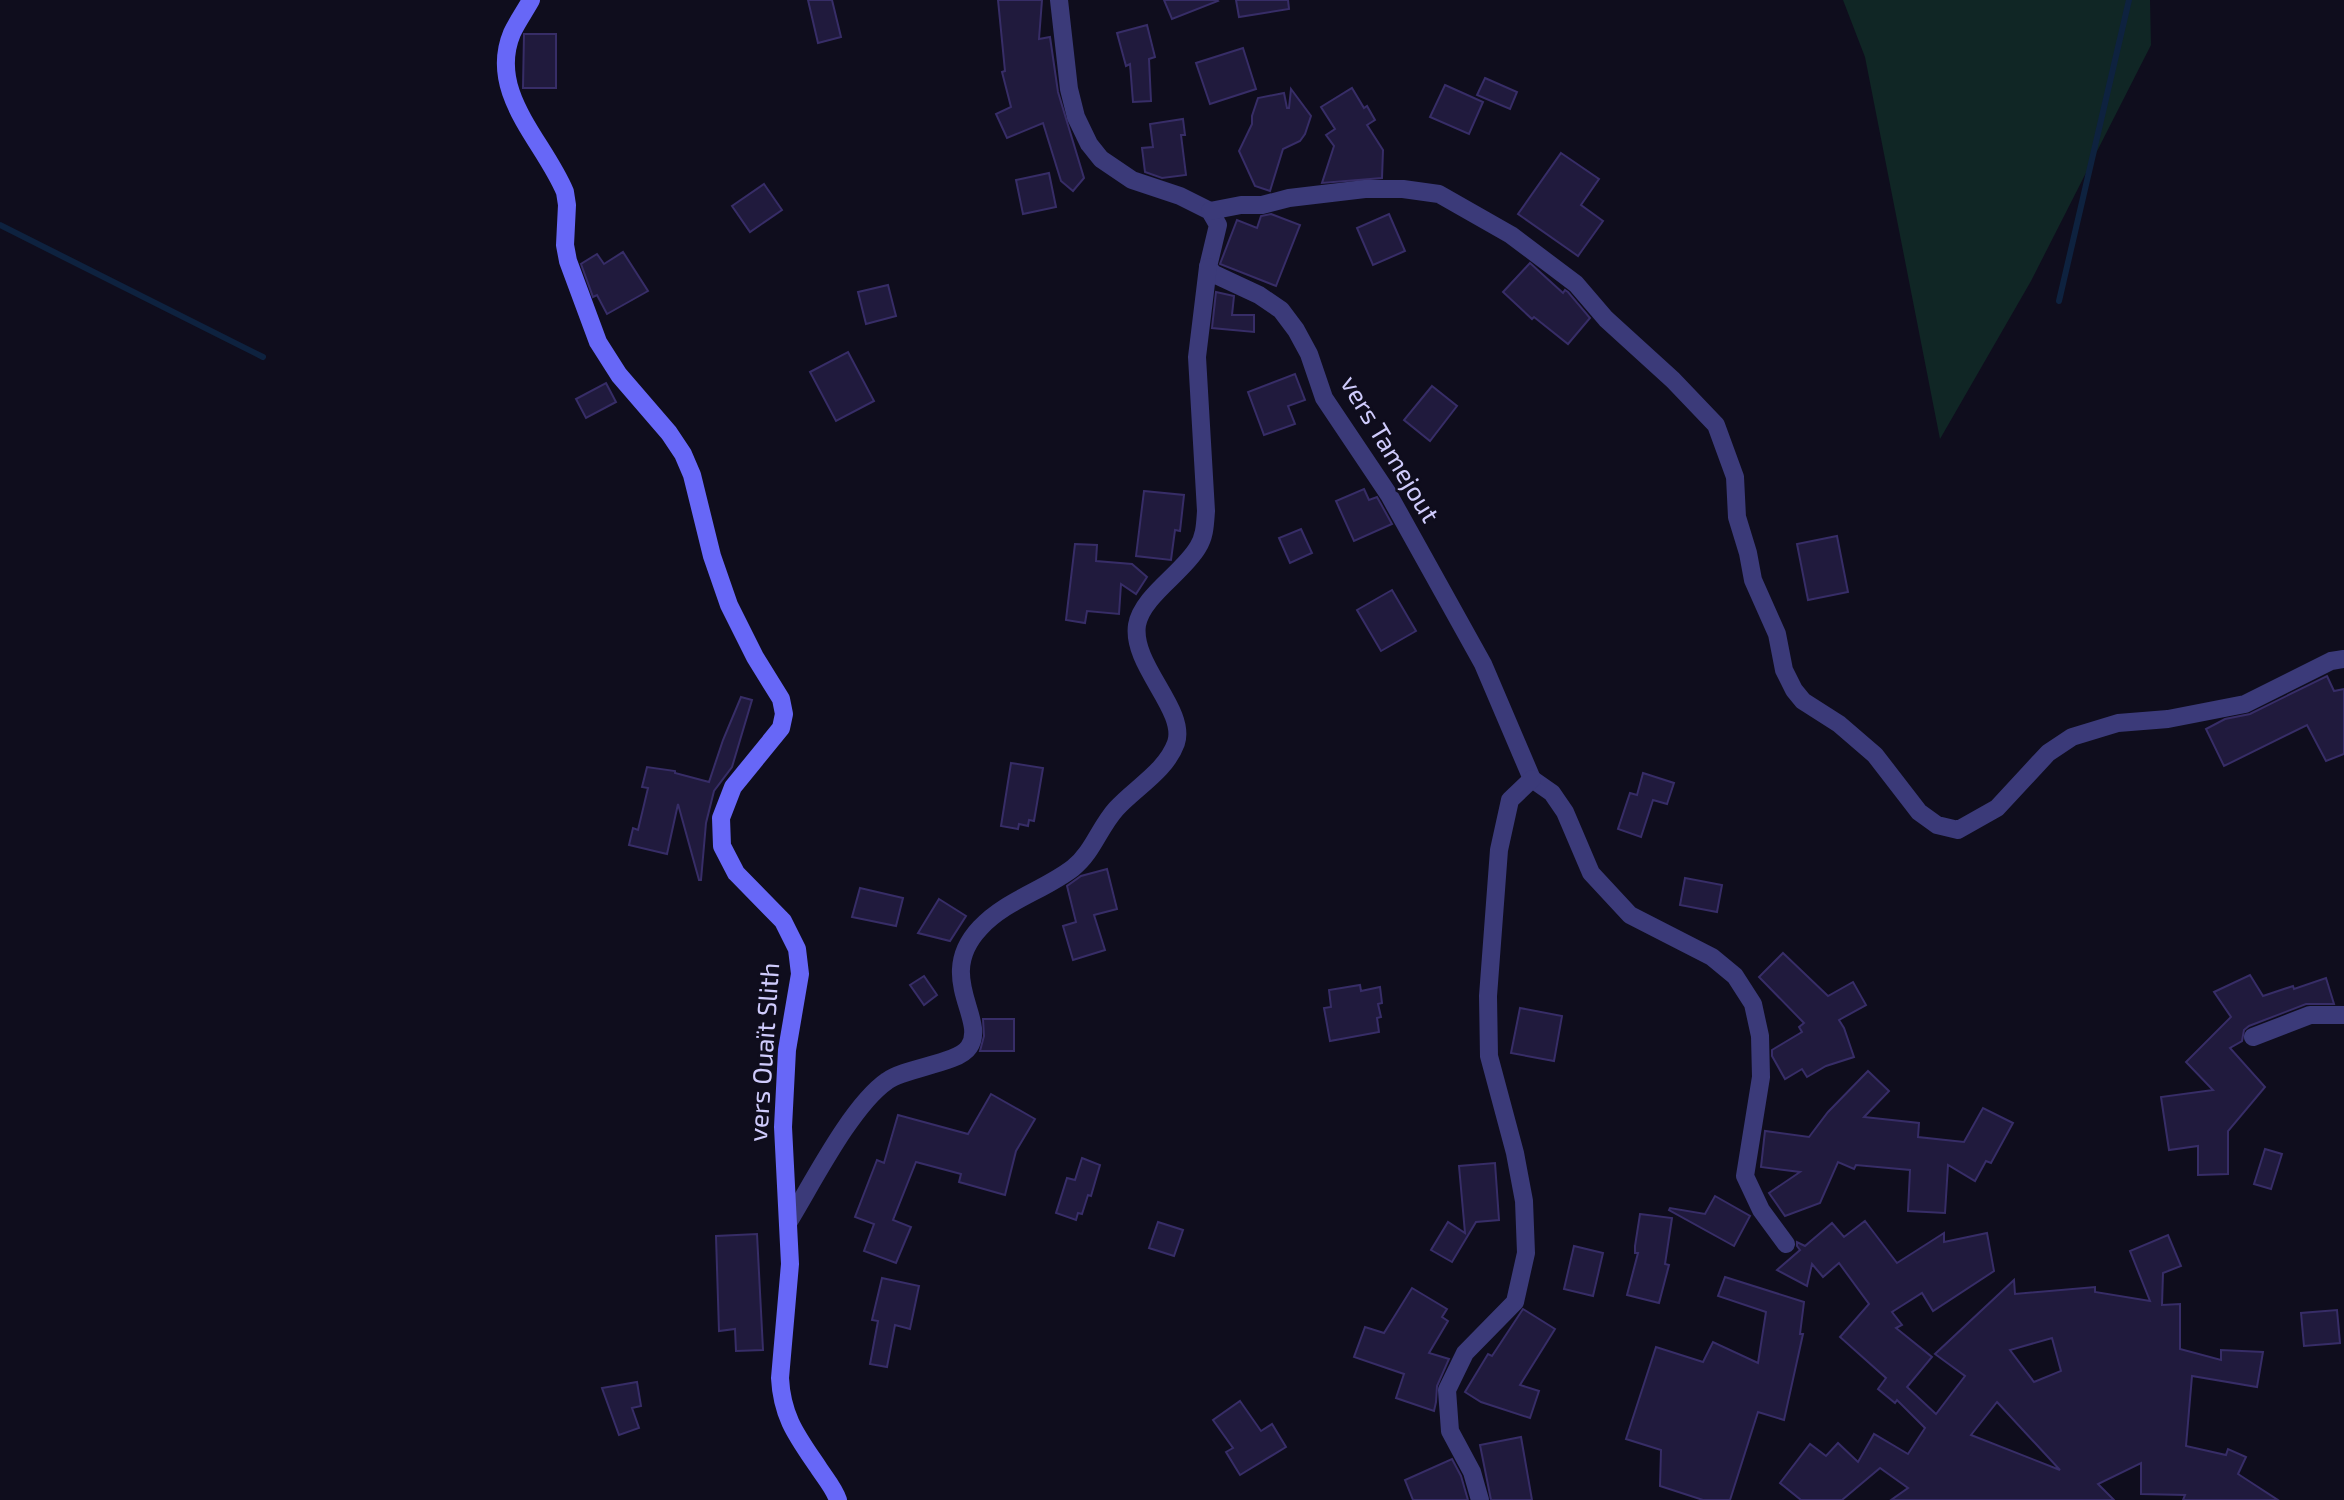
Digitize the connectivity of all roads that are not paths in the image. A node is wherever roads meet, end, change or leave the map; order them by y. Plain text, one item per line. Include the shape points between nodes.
1 (531, 0) edge
2 (1059, 0) edge
3 (1210, 211) junction
4 (1208, 267) junction
5 (2344, 659) edge
6 (1532, 779) junction
7 (2344, 1015) edge
8 (2253, 1037) dead end
9 (788, 1223) junction
10 (1786, 1244) dead end
11 (838, 1500) edge
12 (1480, 1500) edge

1 - 9 street, vers Ouaït Slith via 512,34 506,57 507,81 515,106 565,192 565,245 573,277 609,361 683,454 729,605 781,699 784,713 780,728 733,787 720,818 722,846 736,873 783,921 797,949 800,974 787,1050 783,1127
2 - 3 street via 1069,89 1088,144 1132,180
3 - 4 street via 1218,225
3 - 5 street via 1365,189 1439,194 1511,235 1576,284 1716,425 1735,477 1737,517 1753,580 1777,634 1784,670 1794,690 1875,755 1919,812 1937,825 1958,830 1997,808 2048,753 2071,737 2118,723 2245,704 2331,661
4 - 6 street, vers Tamejout via 1281,310 1296,330 1324,398 1389,495 1483,664
4 - 9 street via 1197,357 1205,531 1189,561 1146,606 1137,625 1138,647 1178,725 1177,740 1170,754 1116,809 1090,852 1072,869 1016,899 981,926 961,960 960,981 972,1026 970,1046 962,1055 887,1081 871,1096 853,1117
6 - 10 street via 1552,793 1591,873 1630,915 1712,957 1735,976 1753,1004 1761,1077 1745,1176 1761,1210
6 - 12 street via 1510,800 1499,850 1488,996 1489,1056 1515,1153 1524,1202 1526,1253 1515,1302 1465,1353 1447,1390 1450,1431 1472,1472
7 - 8 street via 2310,1015
9 - 11 street, vers Ouaït Slith via 790,1264 781,1398 793,1430

